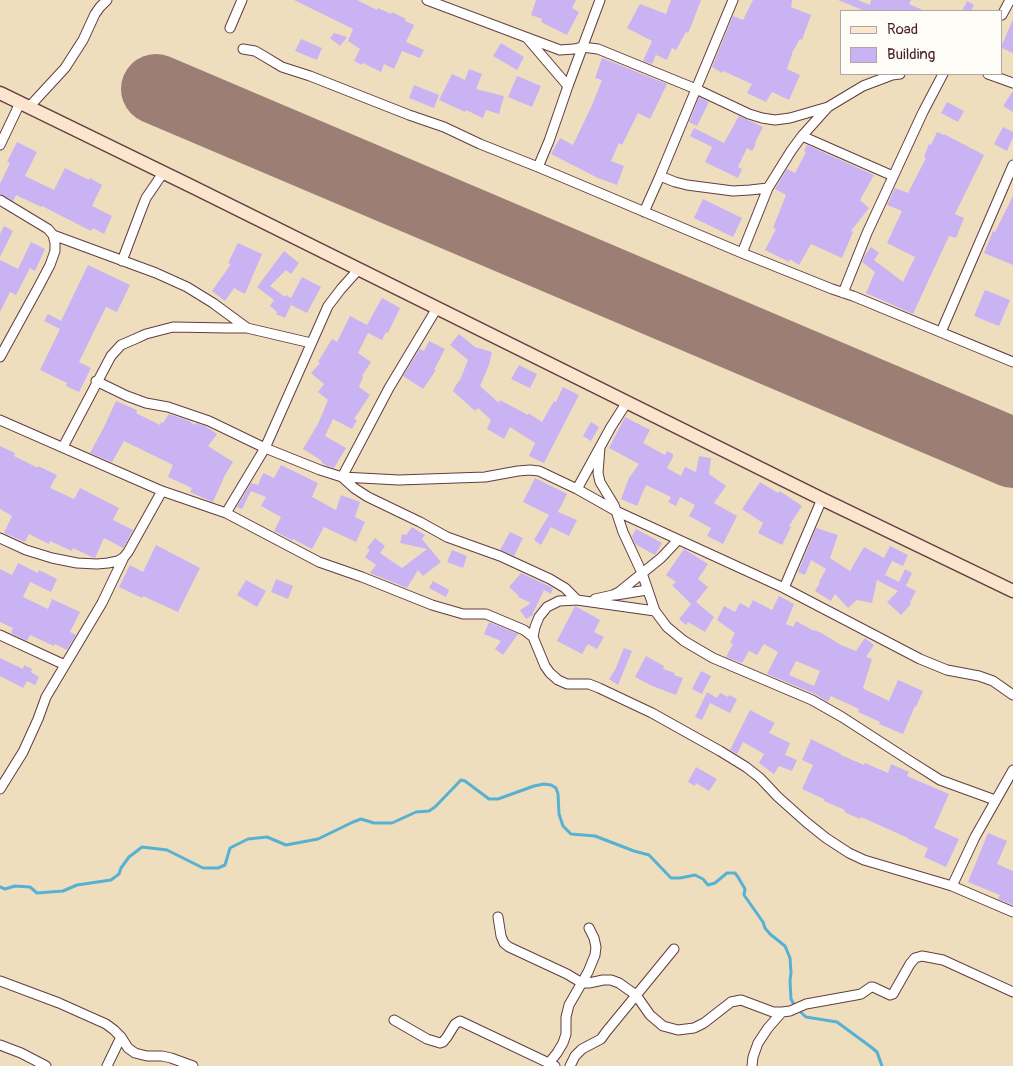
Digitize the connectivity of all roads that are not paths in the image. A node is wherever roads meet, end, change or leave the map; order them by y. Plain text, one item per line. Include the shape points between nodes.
1 (108, 0) edge
2 (242, 0) edge
3 (427, 0) edge
4 (600, 0) edge
5 (733, 0) edge
6 (1010, 0) edge
7 (1003, 13) edge
8 (230, 28) dead end
9 (526, 38) junction
10 (582, 47) junction
11 (243, 49) dead end
12 (892, 75) edge
13 (942, 75) edge
14 (991, 75) edge
15 (1013, 83) edge
16 (568, 86) junction
17 (696, 89) junction
18 (0, 93) edge
19 (24, 105) junction
20 (828, 107) junction
21 (802, 136) junction
22 (0, 145) edge
23 (1013, 165) edge
24 (538, 166) junction
25 (163, 173) junction
26 (660, 176) junction
27 (893, 176) junction
28 (768, 188) junction
29 (0, 200) edge
30 (644, 212) junction
31 (53, 235) junction
32 (742, 253) junction
33 (122, 261) junction
34 (358, 270) junction
35 (843, 293) junction
36 (437, 308) junction
37 (247, 328) junction
38 (941, 332) junction
39 (311, 342) junction
40 (0, 357) edge
41 (1013, 362) edge
42 (96, 381) junction
43 (627, 402) junction
44 (0, 420) edge
45 (62, 447) junction
46 (600, 447) junction
47 (265, 448) junction
48 (342, 477) junction
49 (577, 489) junction
50 (162, 491) junction
51 (822, 499) junction
52 (616, 511) junction
53 (226, 513) junction
54 (0, 538) edge
55 (678, 540) junction
56 (124, 557) junction
57 (642, 573) junction
58 (784, 588) junction
59 (647, 590) junction
60 (1013, 591) edge
61 (613, 595) junction
62 (581, 600) junction
63 (655, 611) junction
64 (0, 635) edge
65 (533, 637) junction
66 (65, 666) junction
67 (1013, 695) edge
68 (1013, 770) edge
69 (0, 789) edge
70 (995, 800) junction
71 (952, 886) junction
72 (1013, 912) edge
73 (498, 917) dead end
74 (589, 928) dead end
75 (674, 949) dead end
76 (0, 981) edge
77 (582, 982) junction
78 (1013, 992) edge
79 (636, 995) junction
80 (782, 1012) junction
81 (394, 1020) dead end
82 (120, 1037) junction
83 (0, 1045) edge
84 (552, 1065) edge
85 (46, 1066) edge
86 (107, 1066) edge
87 (193, 1066) edge
88 (570, 1066) edge
89 (752, 1066) edge

1 - 19 street via 95,14 65,68
2 - 8 street
3 - 9 street
4 - 10 street
5 - 17 street
6 - 7 street
9 - 10 street via 560,50
9 - 16 street
10 - 16 street
10 - 17 street via 605,52
11 - 24 street
12 - 20 street via 863,86
13 - 27 street
14 - 15 street
16 - 24 street
17 - 20 street via 748,114 775,120
17 - 26 street
18 - 19 street
19 - 22 street
19 - 25 street
20 - 21 street
21 - 27 street
21 - 28 street
23 - 38 street
24 - 30 street
25 - 33 street via 144,203
25 - 34 street
26 - 28 street via 687,185 733,191
26 - 30 street
27 - 35 street
28 - 32 street
29 - 31 street via 41,224
30 - 32 street
31 - 33 street
31 - 40 street via 55,251 50,265
32 - 35 street
33 - 37 street via 187,287
34 - 36 street
34 - 39 street via 328,306
35 - 38 street
36 - 43 street
36 - 48 street via 389,388
37 - 39 street
37 - 42 street via 173,327 146,334 121,345
38 - 41 street
39 - 47 street
42 - 45 street
42 - 47 street via 146,403 209,421
43 - 46 street
43 - 51 street
44 - 45 street
45 - 50 street
46 - 49 street
46 - 52 street via 600,482
47 - 48 street
47 - 53 street
48 - 49 street via 399,480 485,477 530,470
48 - 62 street via 368,497 447,537 550,579
49 - 52 street
50 - 53 street
50 - 56 street
51 - 58 street
51 - 60 street
52 - 55 street
52 - 57 street
53 - 65 street via 320,562 432,605 463,614 486,614
54 - 56 street via 43,556 77,563 108,563
55 - 57 street
55 - 58 street
56 - 66 street via 82,640
57 - 59 street
57 - 61 street
58 - 67 street via 920,659 947,670 993,681
59 - 61 street
59 - 63 street
61 - 62 street
62 - 63 street
62 - 65 street via 559,601 547,607 539,617
63 - 70 street via 684,641 713,658 812,700 940,780
64 - 66 street
65 - 71 street via 545,666 558,680 599,688 720,751 760,778 806,822 849,853
66 - 69 street via 46,697 23,752
68 - 70 street
70 - 71 street
71 - 72 street
73 - 77 street via 501,936 509,947
74 - 77 street via 596,947 595,955
75 - 79 street
76 - 82 street via 106,1024
77 - 79 street via 611,980
77 - 84 street via 567,1012 566,1034
78 - 80 street via 943,960 922,956 910,964 893,994 871,987 856,996 806,1004
79 - 80 street via 650,1015 663,1026 678,1030 694,1028 731,1002 741,1000 773,1012
79 - 88 street via 601,1038 582,1049
80 - 89 street via 758,1043
81 - 84 street via 440,1043 460,1021
82 - 86 street
82 - 87 street via 135,1053 171,1058
83 - 85 street

